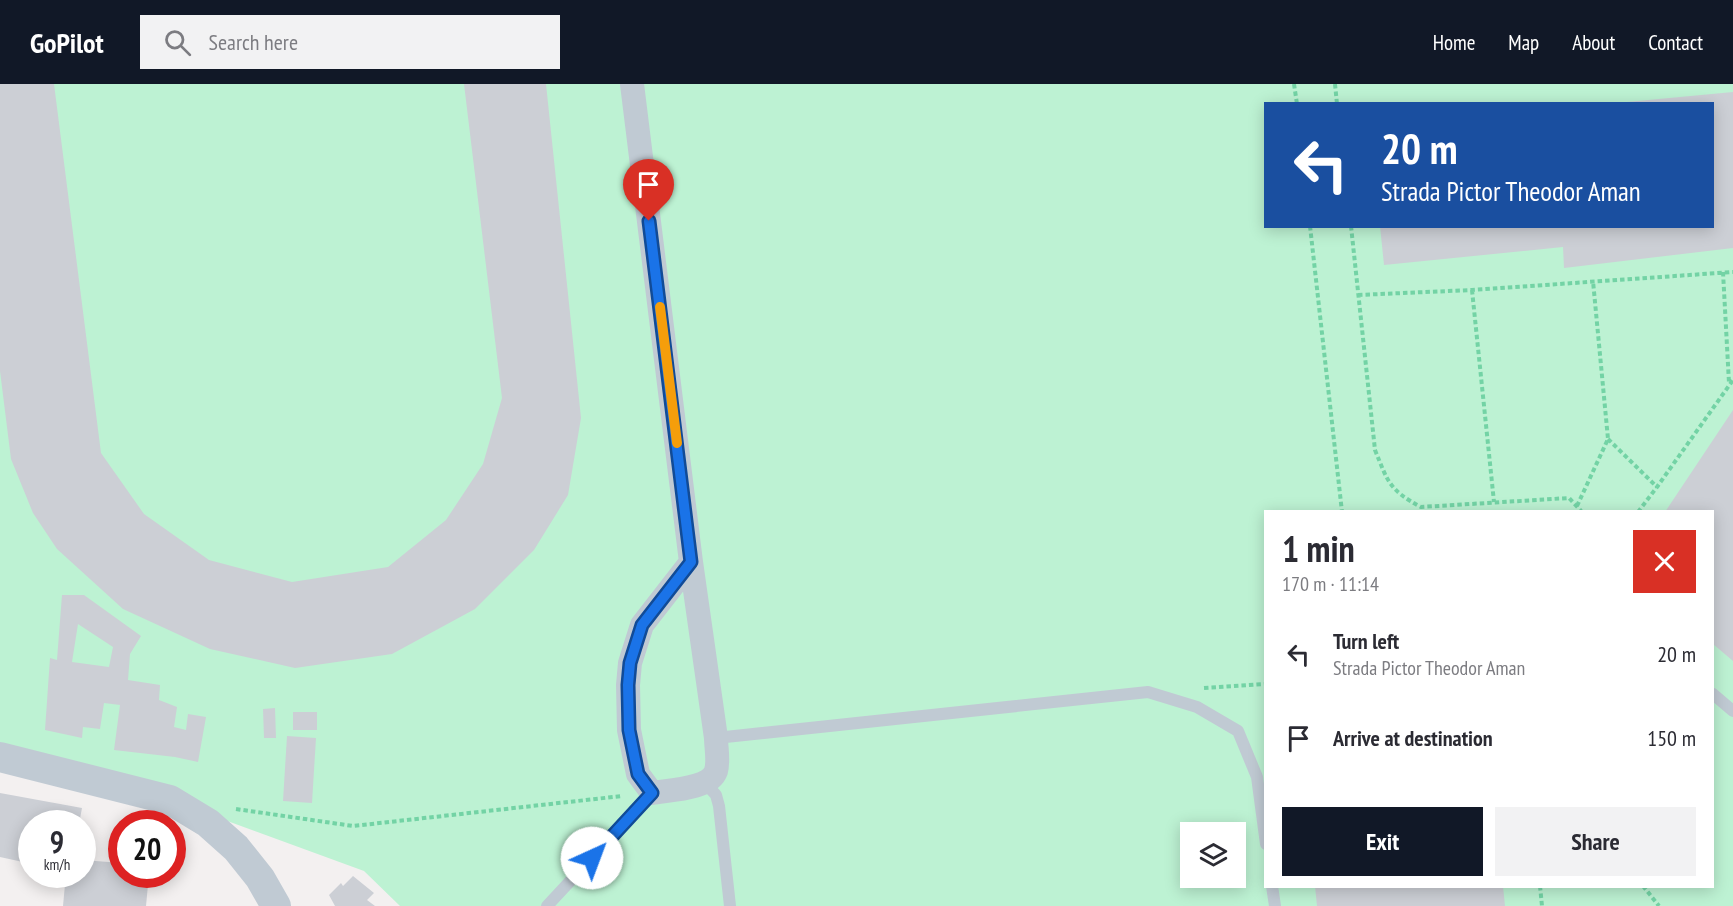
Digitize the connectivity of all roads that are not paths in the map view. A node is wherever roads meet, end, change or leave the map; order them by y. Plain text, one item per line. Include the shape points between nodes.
1 (632, 84) edge
2 (691, 562) junction
3 (1714, 695) edge
4 (1733, 711) edge
5 (716, 738) junction
6 (0, 757) edge
7 (705, 783) junction
8 (652, 793) junction
9 (1264, 829) edge
10 (1272, 888) edge
11 (276, 906) edge
12 (547, 906) edge
13 (730, 906) edge
14 (1275, 906) edge

1 - 2 street
2 - 5 street
2 - 8 street via 642,625 630,663 629,730 638,774
3 - 4 lane
5 - 7 street via 716,772
5 - 9 lane via 1148,692 1197,707 1238,731 1257,777
6 - 11 street via 170,800 208,823 236,848
7 - 8 street
7 - 13 lane via 716,795 719,806
8 - 12 lane
10 - 14 lane

